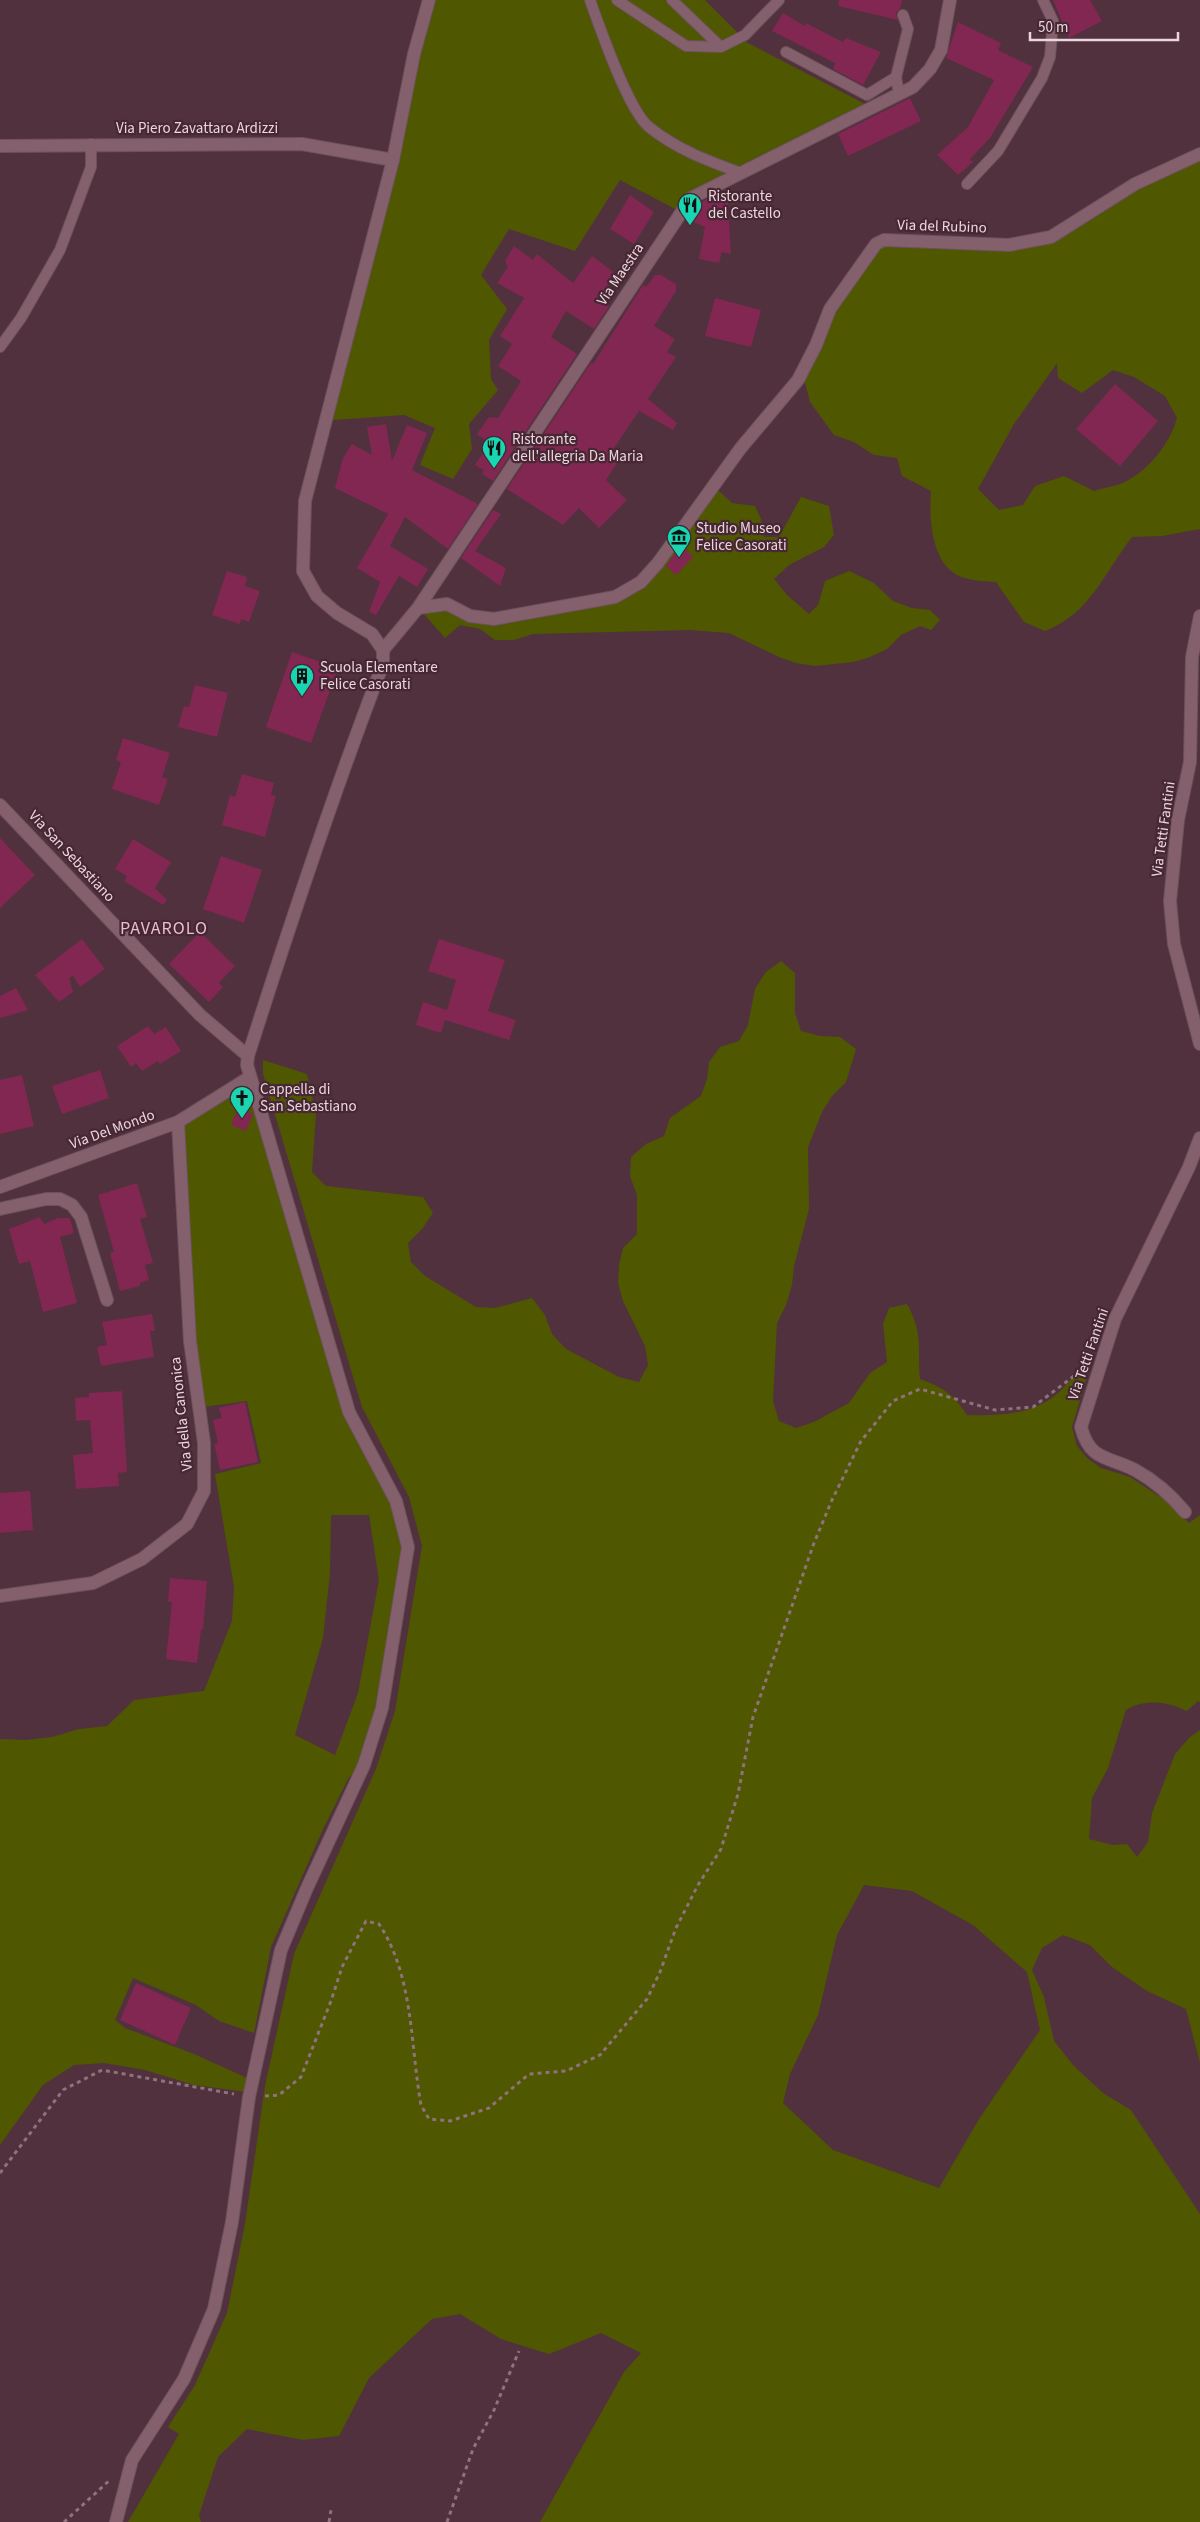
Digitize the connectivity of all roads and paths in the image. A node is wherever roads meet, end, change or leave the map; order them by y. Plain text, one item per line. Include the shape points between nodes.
1 (429, 0) edge
2 (590, 0) edge
3 (617, 0) edge
4 (672, 0) edge
5 (779, 0) edge
6 (1043, 0) edge
7 (949, 1) edge
8 (903, 15) dead end
9 (721, 47) junction
10 (786, 52) dead end
11 (896, 77) junction
12 (894, 96) junction
13 (91, 144) junction
14 (0, 146) edge
15 (1200, 154) edge
16 (393, 160) junction
17 (740, 173) junction
18 (967, 184) dead end
19 (0, 347) edge
20 (418, 608) junction
21 (1200, 616) edge
22 (383, 650) junction
23 (0, 805) edge
24 (1200, 1044) edge
25 (248, 1056) junction
26 (250, 1077) junction
27 (178, 1122) junction
28 (1200, 1138) edge
29 (0, 1187) edge
30 (0, 1209) edge
31 (107, 1300) dead end
32 (1083, 1369) dead end
33 (1185, 1512) dead end
34 (0, 1596) edge
35 (250, 2097) junction
36 (0, 2173) edge
37 (519, 2351) dead end
38 (132, 2460) junction
39 (331, 2510) dead end
40 (64, 2522) edge
41 (116, 2522) edge
42 (329, 2522) edge
43 (447, 2522) edge

1 - 16 street via 414,54
2 - 17 lane via 627,94 648,126 688,153
3 - 9 lane via 686,46
4 - 9 lane
5 - 9 lane via 745,35
6 - 18 lane via 1053,21 1050,57 1042,78 998,151
7 - 12 street, Via Maestra via 941,50 930,69 913,87
8 - 11 lane via 908,29
10 - 11 lane via 867,95
11 - 12 lane
12 - 17 street, Via Maestra
13 - 14 street, Via Piero Zavattaro Ardizzi
13 - 16 street, Via Piero Zavattaro Ardizzi via 302,144
13 - 19 lane via 91,167 60,250 21,318
15 - 20 street, Via del Rubino via 1135,184 1051,237 1008,245 884,240 876,244 830,309 798,380 706,494 658,564 641,582 615,597 494,619 470,616 447,604
16 - 22 street via 305,501 303,536 303,571 317,596 337,613 372,634
17 - 20 street, Via Maestra via 691,198
20 - 22 street, Via Maestra
21 - 24 street, Via Tetti Fantini via 1192,657 1190,762 1178,820 1170,901 1174,944
22 - 25 street via 384,664 300,892
23 - 25 street, Via San Sebastiano via 200,1015
25 - 26 street
26 - 27 street, Via Del Mondo
26 - 35 street via 350,1412 396,1501 408,1547 382,1708 364,1764 281,1950
27 - 29 street, Via Del Mondo
27 - 34 street, Via della Canonica via 190,1341 204,1443 204,1491 187,1524 142,1559 93,1583
28 - 33 street, Via Tetti Fantini via 1189,1167 1114,1319 1081,1427 1085,1442 1093,1451 1105,1460 1142,1474 1171,1494
30 - 31 street via 60,1198 72,1205 81,1217
32 - 35 path via 1033,1406 994,1410 920,1389 894,1401 861,1441 832,1500 792,1603 754,1717 738,1794 721,1849 676,1928 647,1999 600,2055 566,2071 529,2074 489,2108 450,2121 429,2119 421,2104 406,1986 386,1934 379,1924 366,1921 342,1967 301,2077 279,2095
35 - 36 path via 102,2070 63,2090
35 - 38 street via 232,2222 214,2309 184,2379
37 - 43 path via 473,2449
38 - 40 path
38 - 41 street
39 - 42 path

